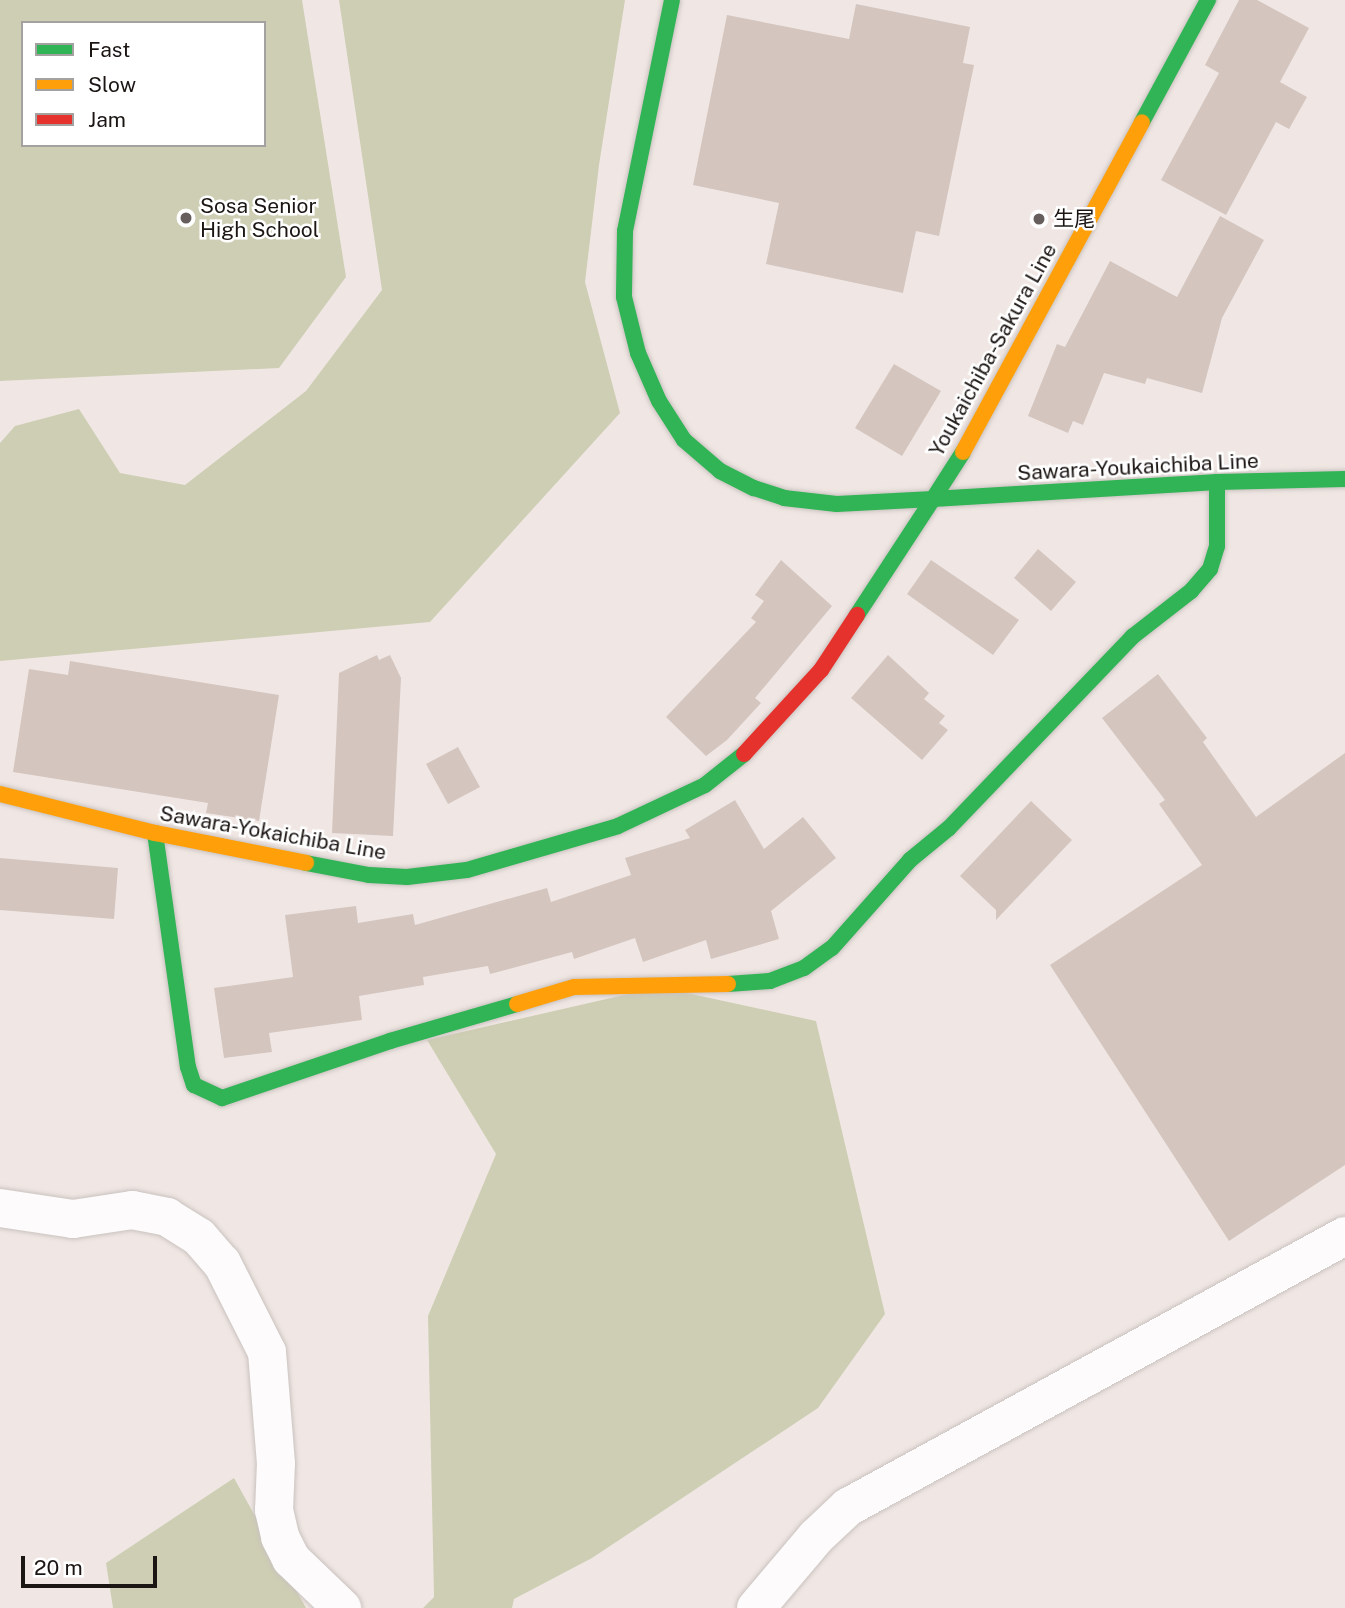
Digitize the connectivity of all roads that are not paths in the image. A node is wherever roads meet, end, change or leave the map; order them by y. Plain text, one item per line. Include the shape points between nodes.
1 (671, 0) edge
2 (1208, 0) edge
3 (1345, 479) edge
4 (1217, 482) junction
5 (933, 499) junction
6 (0, 794) edge
7 (155, 833) junction
8 (0, 1208) edge
9 (1345, 1236) edge
10 (342, 1608) edge
11 (756, 1608) edge

1 - 5 street, Sawara-Youkaichiba Line via 625,231 624,297 638,353 659,401 684,440 720,471 754,488 784,498 837,504
2 - 5 street, Youkaichiba-Sakura Line via 979,425
3 - 4 street, Sawara-Youkaichiba Line
4 - 5 street, Sawara-Youkaichiba Line
4 - 7 street via 1217,546 1210,569 1191,591 1132,637 949,828 910,860 832,948 804,968 770,981 574,987 390,1041 222,1098 194,1085 188,1067
5 - 7 street, Sawara-Yokaichiba Line via 821,670 784,713 705,785 618,826 467,870 407,877 316,866
6 - 7 street, Sawara-Yokaichiba Line
8 - 10 street via 73,1219 132,1210 167,1217 198,1237 222,1263 267,1352 276,1463 274,1510 280,1537 292,1559
9 - 11 street via 848,1507

